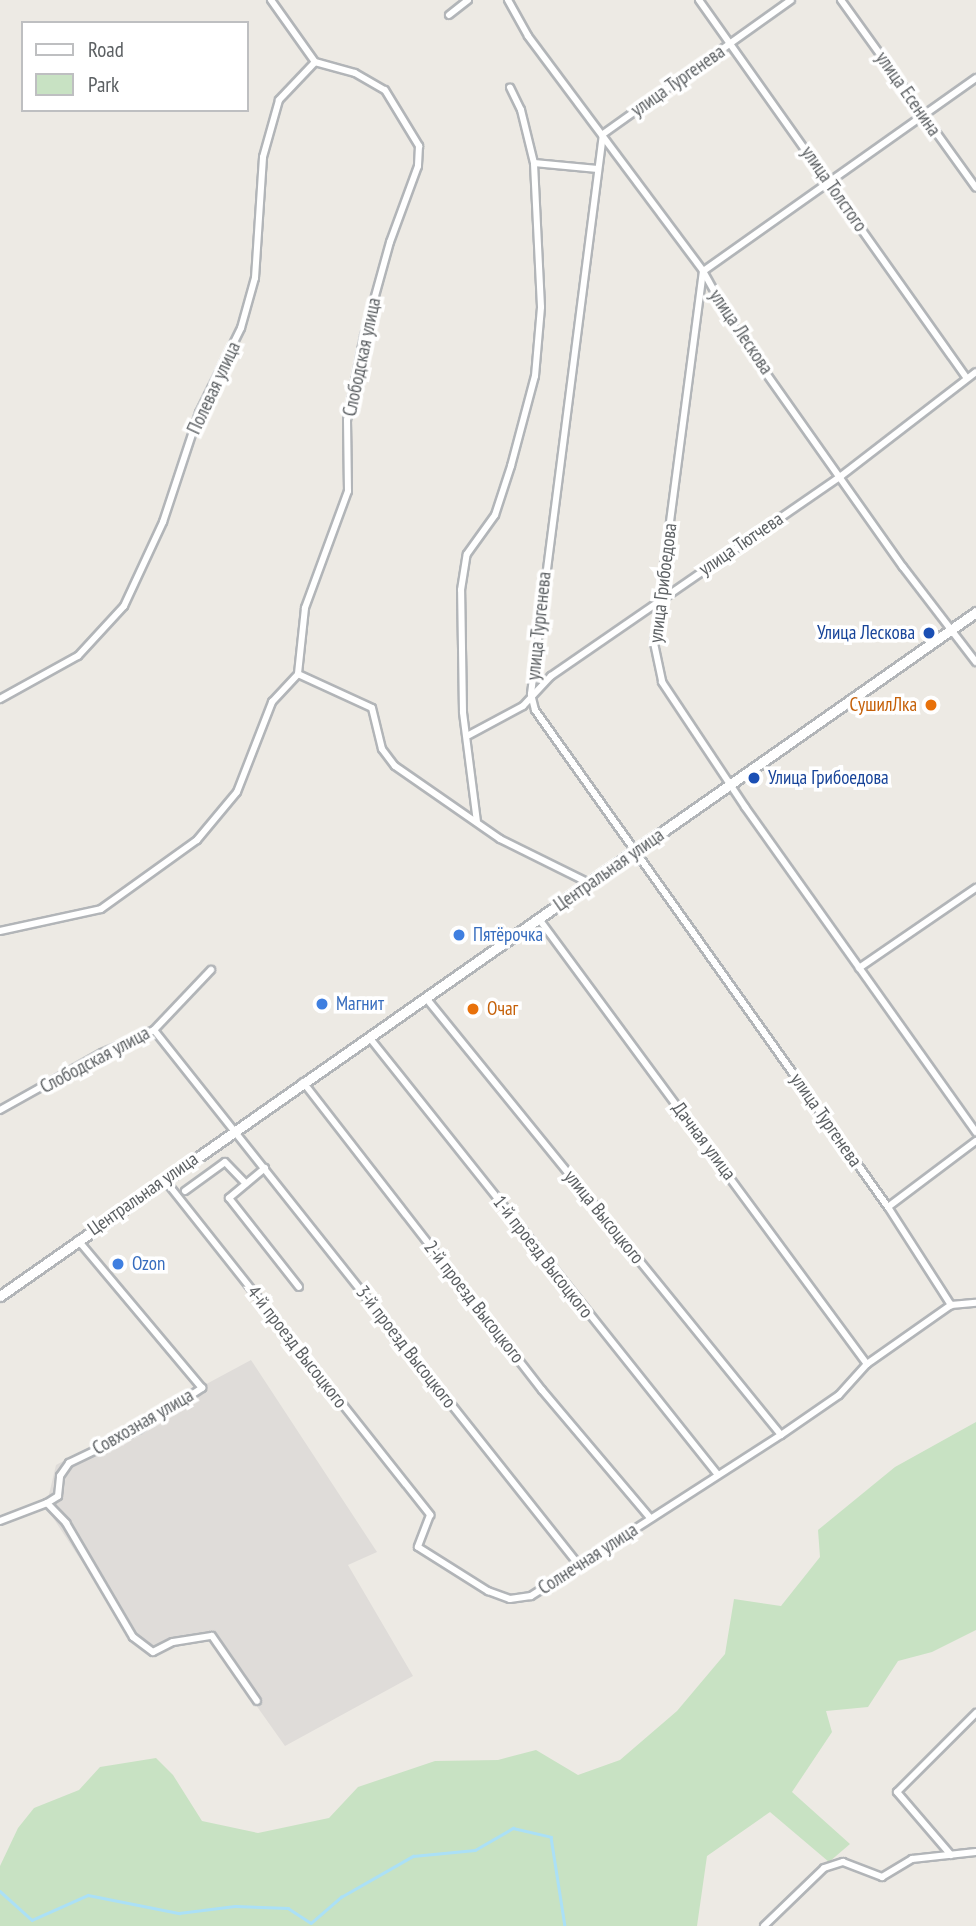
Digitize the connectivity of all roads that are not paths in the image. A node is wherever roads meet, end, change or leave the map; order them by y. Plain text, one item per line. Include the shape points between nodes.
1 (271, 0) edge
2 (468, 0) edge
3 (508, 0) edge
4 (699, 0) edge
5 (791, 0) edge
6 (841, 0) edge
7 (449, 15) dead end
8 (730, 44) junction
9 (315, 62) junction
10 (976, 78) edge
11 (510, 87) dead end
12 (924, 117) junction
13 (604, 134) junction
14 (534, 163) junction
15 (598, 169) junction
16 (831, 184) junction
17 (976, 188) edge
18 (702, 271) junction
19 (976, 372) edge
20 (967, 378) junction
21 (841, 476) junction
22 (660, 600) junction
23 (976, 612) edge
24 (950, 631) junction
25 (976, 662) edge
26 (298, 674) junction
27 (531, 694) junction
28 (0, 699) edge
29 (469, 735) junction
30 (733, 785) junction
31 (477, 822) junction
32 (636, 852) junction
33 (589, 883) junction
34 (976, 888) edge
35 (539, 919) junction
36 (0, 931) edge
37 (859, 968) junction
38 (211, 970) dead end
39 (426, 998) junction
40 (154, 1030) junction
41 (369, 1037) junction
42 (303, 1082) junction
43 (0, 1110) edge
44 (235, 1129) junction
45 (976, 1132) edge
46 (976, 1141) edge
47 (265, 1168) junction
48 (164, 1179) junction
49 (246, 1184) junction
50 (185, 1191) dead end
51 (888, 1208) junction
52 (78, 1240) junction
53 (299, 1287) dead end
54 (0, 1296) edge
55 (976, 1303) edge
56 (951, 1305) junction
57 (867, 1364) junction
58 (781, 1435) junction
59 (718, 1475) junction
60 (47, 1503) junction
61 (650, 1518) junction
62 (0, 1521) edge
63 (418, 1547) joint
64 (578, 1564) junction
65 (257, 1701) dead end
66 (976, 1713) edge
67 (976, 1852) edge
68 (951, 1854) junction
69 (764, 1926) edge

1 - 9 street
2 - 7 street
3 - 13 street, улица Лескова via 528,36
4 - 8 street, улица Толстого
5 - 8 street, улица Тургенева
6 - 12 street, улица Есенина
8 - 13 street, улица Тургенева
8 - 16 street, улица Толстого
9 - 26 street, Слободская улица via 355,73 384,90 419,146 418,166 390,242 364,336 347,420 348,491 305,608
9 - 28 street, Полевая улица via 279,100 263,157 255,278 242,328 199,413 163,522 124,606 78,656
10 - 12 street
11 - 14 street via 521,110
12 - 16 street
12 - 17 street, улица Есенина
13 - 15 street, улица Тургенева
13 - 18 street, улица Лескова
14 - 15 street
14 - 29 street via 541,307 535,376 495,514 474,542 465,566 461,590 463,712
15 - 27 street, улица Тургенева
16 - 18 street
16 - 20 street, улица Толстого
18 - 21 street, улица Лескова via 737,332
18 - 22 street, улица Грибоедова
19 - 20 street, улица Тютчева
20 - 21 street, улица Тютчева
21 - 22 street, улица Тютчева
21 - 24 street, улица Лескова
22 - 27 street, улица Тютчева
22 - 30 street, улица Грибоедова via 654,643 662,682
23 - 24 street, Центральная улица
24 - 25 street, улица Лескова
24 - 30 street, Центральная улица
26 - 31 street via 372,708 382,749 394,766
26 - 36 street via 272,702 237,792 197,840 101,909
27 - 29 street, улица Тютчева via 523,706
27 - 32 street, улица Тургенева via 534,710
29 - 31 street
30 - 32 street, Центральная улица
30 - 37 street, улица Грибоедова
31 - 33 street via 500,839
32 - 33 street, Центральная улица
32 - 51 street, улица Тургенева
33 - 35 street, Центральная улица
34 - 37 street
35 - 39 street, Центральная улица
35 - 57 street, Дачная улица
37 - 45 street, улица Грибоедова
38 - 40 street, Слободская улица
39 - 41 street, Центральная улица
39 - 58 street, улица Высоцкого
40 - 43 street, Слободская улица via 102,1053
40 - 44 street, 3-й проезд Высоцкого
41 - 42 street, Центральная улица
41 - 59 street, 1-й проезд Высоцкого
42 - 44 street, Центральная улица
42 - 61 street, 2-й проезд Высоцкого via 542,1390
44 - 47 street, 3-й проезд Высоцкого
44 - 48 street, Центральная улица
46 - 51 street
47 - 49 street
47 - 64 street, 3-й проезд Высоцкого
48 - 52 street, Центральная улица
48 - 63 street, 4-й проезд Высоцкого via 430,1515
49 - 50 street via 225,1162
49 - 53 street via 229,1198
51 - 56 street, улица Тургенева
52 - 54 street, Центральная улица
52 - 60 street, Совхозная улица via 202,1388 138,1430 69,1463 60,1476 58,1496
55 - 56 street
56 - 57 street
57 - 58 street via 839,1395
58 - 59 street, Солнечная улица
59 - 61 street, Солнечная улица
60 - 62 street
60 - 65 street via 66,1523 133,1637 153,1652 173,1642 212,1636
61 - 64 street, Солнечная улица
63 - 64 street, Солнечная улица via 488,1591 510,1599 531,1596
66 - 68 street via 897,1792
67 - 68 street
68 - 69 street via 912,1859 882,1877 843,1862 824,1868

